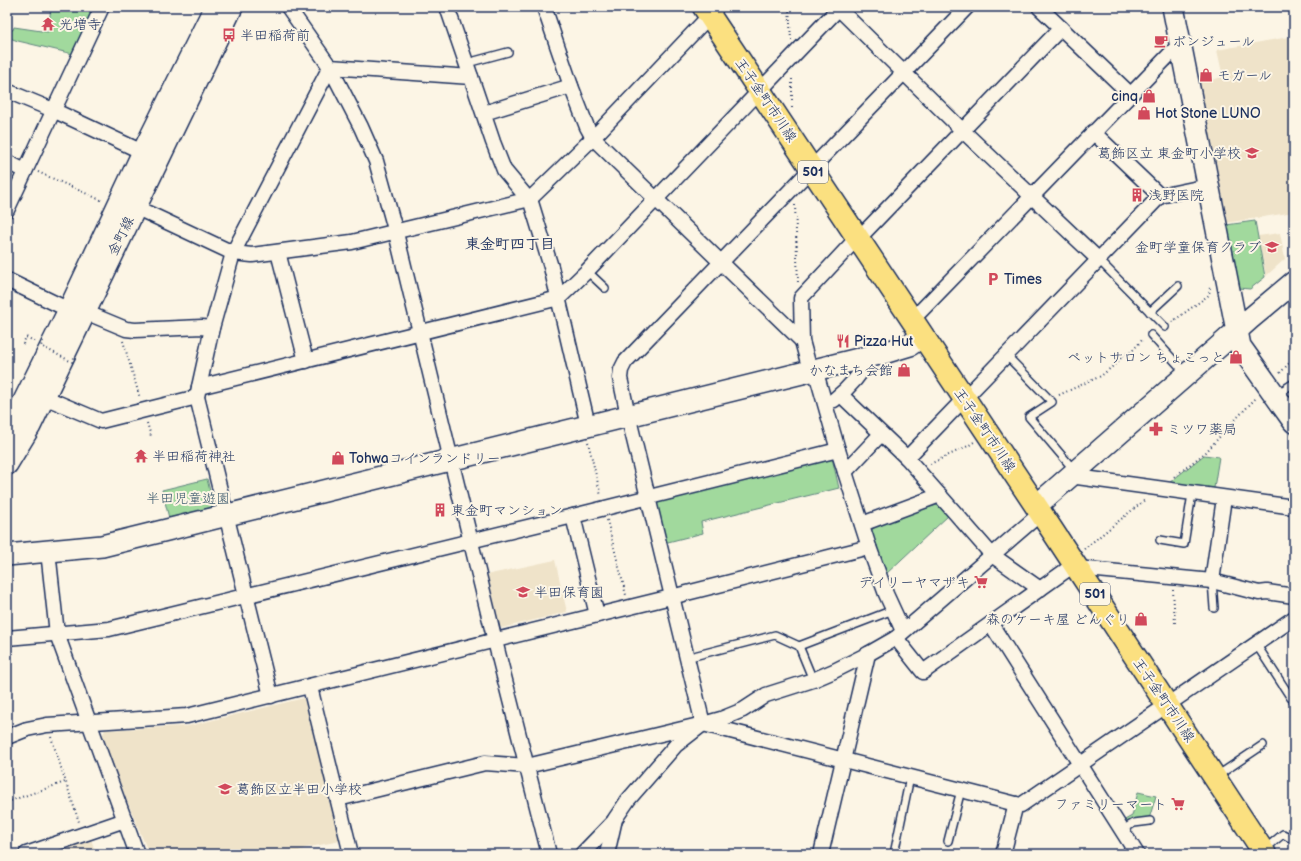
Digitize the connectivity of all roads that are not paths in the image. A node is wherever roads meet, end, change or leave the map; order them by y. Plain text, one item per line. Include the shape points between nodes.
1 (102, 7) edge
2 (215, 7) edge
3 (232, 7) edge
4 (288, 7) edge
5 (447, 7) edge
6 (544, 7) edge
7 (838, 7) edge
8 (967, 7) edge
9 (1039, 7) edge
10 (1172, 9) edge
11 (710, 10) edge
12 (1061, 28) junction
13 (1181, 46) junction
14 (508, 52) dead end
15 (467, 63) junction
16 (330, 67) junction
17 (904, 72) junction
18 (471, 77) junction
19 (571, 86) junction
20 (7, 91) edge
21 (759, 91) junction
22 (1130, 94) junction
23 (54, 110) junction
24 (484, 112) junction
25 (962, 130) junction
26 (1093, 132) junction
27 (593, 138) junction
28 (151, 155) junction
29 (7, 162) edge
30 (26, 169) junction
31 (812, 169) junction
32 (1208, 186) junction
33 (1160, 196) junction
34 (1032, 197) junction
35 (530, 199) junction
36 (655, 199) junction
37 (126, 207) junction
38 (7, 210) edge
39 (396, 233) junction
40 (858, 239) junction
41 (278, 252) junction
42 (233, 253) junction
43 (1098, 260) junction
44 (720, 262) junction
45 (587, 271) junction
46 (7, 280) edge
47 (1294, 282) edge
48 (1178, 286) dead end
49 (605, 288) dead end
50 (559, 298) junction
51 (77, 311) junction
52 (1150, 312) junction
53 (1165, 327) road end
54 (212, 328) junction
55 (917, 328) junction
56 (1237, 330) junction
57 (420, 333) junction
58 (1151, 335) road end
59 (802, 341) junction
60 (1006, 355) junction
61 (871, 356) junction
62 (306, 361) junction
63 (813, 370) junction
64 (1186, 376) junction
65 (1294, 383) edge
66 (1272, 391) junction
67 (198, 392) junction
68 (841, 394) junction
69 (44, 397) junction
70 (965, 398) junction
71 (825, 405) junction
72 (628, 416) junction
73 (1294, 422) edge
74 (588, 425) junction
75 (7, 432) edge
76 (881, 434) junction
77 (838, 450) junction
78 (907, 458) junction
79 (451, 459) junction
80 (7, 464) edge
81 (846, 472) junction
82 (1073, 474) junction
83 (1192, 494) junction
84 (940, 495) junction
85 (647, 497) junction
86 (1224, 498) junction
87 (1294, 507) edge
88 (1038, 510) junction
89 (227, 515) junction
90 (573, 516) junction
91 (862, 524) junction
92 (1160, 540) dead end
93 (471, 541) junction
94 (869, 547) junction
95 (48, 551) junction
96 (7, 555) edge
97 (992, 555) junction
98 (1074, 564) junction
99 (1212, 581) junction
100 (1040, 589) junction
101 (246, 596) junction
102 (1294, 596) edge
103 (672, 597) junction
104 (1214, 608) dead end
105 (893, 610) junction
106 (597, 615) junction
107 (1294, 618) edge
108 (991, 624) junction
109 (57, 634) junction
110 (900, 634) junction
111 (7, 638) edge
112 (495, 640) junction
113 (1256, 644) junction
114 (799, 646) junction
115 (868, 654) junction
116 (686, 658) junction
117 (813, 680) junction
118 (310, 687) junction
119 (271, 696) junction
120 (1291, 698) dead end
121 (1167, 705) junction
122 (89, 722) junction
123 (703, 724) junction
124 (7, 737) edge
125 (1263, 745) dead end
126 (844, 760) junction
127 (1080, 765) junction
128 (527, 766) junction
129 (910, 777) junction
130 (1215, 777) junction
131 (961, 790) junction
132 (338, 799) junction
133 (1016, 804) junction
134 (615, 819) junction
135 (125, 820) junction
136 (1150, 821) dead end
137 (1122, 830) junction
138 (948, 840) dead end
139 (1294, 840) edge
140 (1262, 853) edge
141 (26, 854) edge
142 (138, 854) edge
143 (351, 854) edge
144 (549, 854) edge
145 (582, 854) edge
146 (607, 854) edge
147 (821, 854) edge
148 (894, 854) edge
149 (1004, 854) edge
150 (1137, 854) edge

1 - 23 street
2 - 28 street, 金町線
3 - 28 street, 金町線
4 - 16 street
5 - 15 street
6 - 19 street
7 - 17 street
7 - 21 street
8 - 17 street
9 - 12 street
10 - 13 street
11 - 21 main road, 王子金町市川線 / 501
11 - 27 street
12 - 22 street
12 - 25 street
13 - 22 street via 1173,50
13 - 32 street
14 - 15 lane
15 - 18 street
16 - 18 street
16 - 39 street via 376,161
16 - 42 street
17 - 25 street
17 - 31 street
18 - 24 street
19 - 24 street
19 - 27 street via 586,127
20 - 23 street
21 - 31 main road, 王子金町市川線 / 501
21 - 36 street
22 - 26 street
23 - 28 street
23 - 30 street
24 - 35 street via 504,170
25 - 34 street
25 - 40 street
26 - 33 street
26 - 34 street
27 - 35 street
27 - 36 street
28 - 37 street, 金町線
29 - 30 street
30 - 38 street
31 - 40 main road, 王子金町市川線 / 501
31 - 44 street
32 - 33 street
32 - 56 street
33 - 43 street
34 - 43 street
34 - 55 street
35 - 39 street
35 - 50 street
36 - 44 street
36 - 45 street
37 - 42 street
37 - 51 street, 金町線
39 - 41 street
39 - 57 street
40 - 55 main road, 王子金町市川線 / 501
40 - 59 street via 801,298
41 - 42 street via 252,255
41 - 62 street
42 - 54 street
43 - 52 lane
43 - 60 street
44 - 59 street
44 - 72 street via 625,362 620,378
45 - 49 lane
45 - 50 street
46 - 51 street
47 - 56 street
48 - 52 lane
50 - 57 street
50 - 74 street
51 - 54 street via 126,329
51 - 69 street, 金町線
51 - 75 street, 金町線
52 - 53 lane
54 - 67 street
55 - 61 street via 910,345
55 - 70 main road, 王子金町市川線 / 501
56 - 64 street
56 - 66 street via 1240,346
57 - 62 street
57 - 79 street
58 - 64 lane
59 - 63 street
60 - 70 street
60 - 82 lane via 1052,402 1029,416
61 - 63 street
61 - 68 street via 864,369
62 - 67 street
63 - 71 street
63 - 72 street
64 - 82 street
65 - 66 lane
66 - 73 street
67 - 69 street via 144,411 101,421
67 - 89 street
68 - 71 street
68 - 76 street
69 - 80 street, 金町線
70 - 78 street
70 - 88 main road, 王子金町市川線 / 501
71 - 77 street
72 - 74 street
72 - 85 street
74 - 79 street
76 - 78 street
76 - 81 street
77 - 81 street
77 - 85 street
78 - 84 street
79 - 89 street
79 - 93 street
81 - 91 street
82 - 83 street
82 - 88 street
83 - 86 street
83 - 92 lane via 1184,544
84 - 91 street
84 - 97 street
85 - 90 street
85 - 103 street
86 - 87 street
86 - 99 street
88 - 97 street
88 - 98 main road, 王子金町市川線 / 501
89 - 95 street via 102,546
89 - 101 street
90 - 93 street
90 - 106 street
91 - 94 street
93 - 101 street
93 - 112 street
94 - 103 street
94 - 105 street
95 - 96 street
95 - 109 street
97 - 100 street
97 - 110 street
98 - 99 street
98 - 100 street
98 - 121 main road, 王子金町市川線 / 501
99 - 102 street via 1259,593
99 - 104 lane
100 - 108 street
101 - 109 street via 109,629
101 - 119 street
103 - 106 street
103 - 116 street
105 - 110 street
105 - 114 lane
106 - 112 street
107 - 113 street
108 - 110 street via 923,672
108 - 127 street
109 - 111 street
109 - 122 street
110 - 115 street
112 - 118 street
112 - 128 street
113 - 120 lane
113 - 121 street
114 - 116 lane via 775,635
114 - 117 lane
115 - 117 street
115 - 126 street
116 - 123 street
117 - 123 street via 766,695 744,710
118 - 119 street
118 - 132 street
119 - 122 street via 187,716
121 - 127 street
121 - 130 main road, 王子金町市川線 / 501
122 - 124 street via 47,725
122 - 135 street
123 - 126 street
123 - 128 street
123 - 134 street via 676,745 628,800
125 - 130 lane
126 - 129 street
126 - 147 street
127 - 133 street via 1021,805
127 - 137 street
128 - 132 street via 485,763
128 - 144 street
129 - 131 street
129 - 148 lane
130 - 140 main road, 王子金町市川線 / 501
131 - 133 street
131 - 138 lane
132 - 143 street
133 - 149 street
134 - 145 street
134 - 146 street
135 - 141 street
135 - 142 street
136 - 137 lane via 1134,823
137 - 150 street
139 - 140 lane via 1283,834

